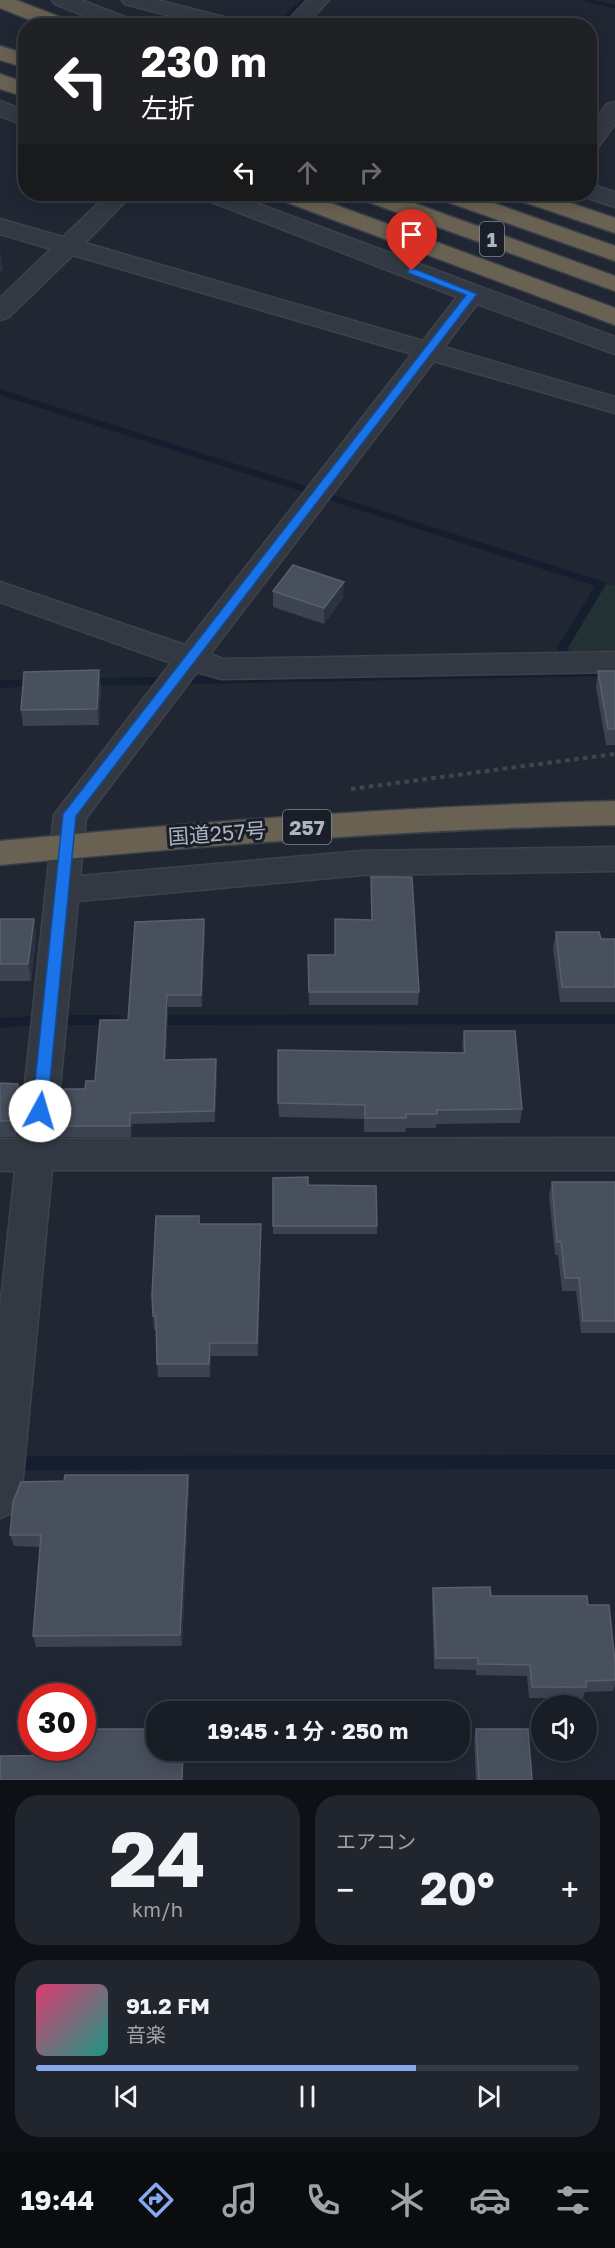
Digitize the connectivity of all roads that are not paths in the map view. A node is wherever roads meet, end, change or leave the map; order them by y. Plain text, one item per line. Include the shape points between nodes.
1 (63, 0) edge
2 (132, 0) edge
3 (319, 0) edge
4 (0, 1) edge
5 (45, 18) edge
6 (110, 18) edge
7 (204, 18) edge
8 (301, 18) edge
9 (0, 52) edge
10 (18, 59) edge
11 (0, 81) edge
12 (18, 88) edge
13 (0, 108) edge
14 (18, 115) edge
15 (607, 115) edge
16 (597, 131) edge
17 (597, 194) edge
18 (615, 200) edge
19 (114, 201) edge
20 (230, 201) edge
21 (305, 201) edge
22 (387, 201) edge
23 (467, 201) edge
24 (542, 201) edge
25 (0, 226) edge
26 (615, 226) edge
27 (68, 246) junction
28 (615, 254) edge
29 (615, 284) edge
30 (472, 294) junction
31 (0, 312) edge
32 (615, 317) edge
33 (615, 346) edge
34 (428, 351) junction
35 (615, 405) edge
36 (0, 592) edge
37 (190, 659) junction
38 (615, 662) edge
39 (615, 813) edge
40 (66, 846) junction
41 (0, 853) edge
42 (615, 859) edge
43 (62, 890) junction
44 (615, 1154) edge
45 (18, 1155) edge
46 (0, 1498) edge

1 - 6 street
2 - 7 street
3 - 8 street
4 - 5 highway
9 - 10 highway
11 - 12 highway
13 - 14 street
15 - 16 street
17 - 18 street
19 - 27 street
20 - 30 street
21 - 32 highway
22 - 29 highway, 1
23 - 28 highway, 1
24 - 26 highway
25 - 27 street
27 - 31 street
27 - 34 street
30 - 33 street
30 - 34 street
34 - 35 street
34 - 37 street
36 - 37 street
37 - 38 street via 221,669
37 - 40 street via 70,814
39 - 40 highway, 国道257号 / 257 via 348,824
40 - 41 highway, 国道257号 / 257
40 - 43 street
42 - 43 street via 362,863
43 - 45 street
44 - 45 street
45 - 46 street

